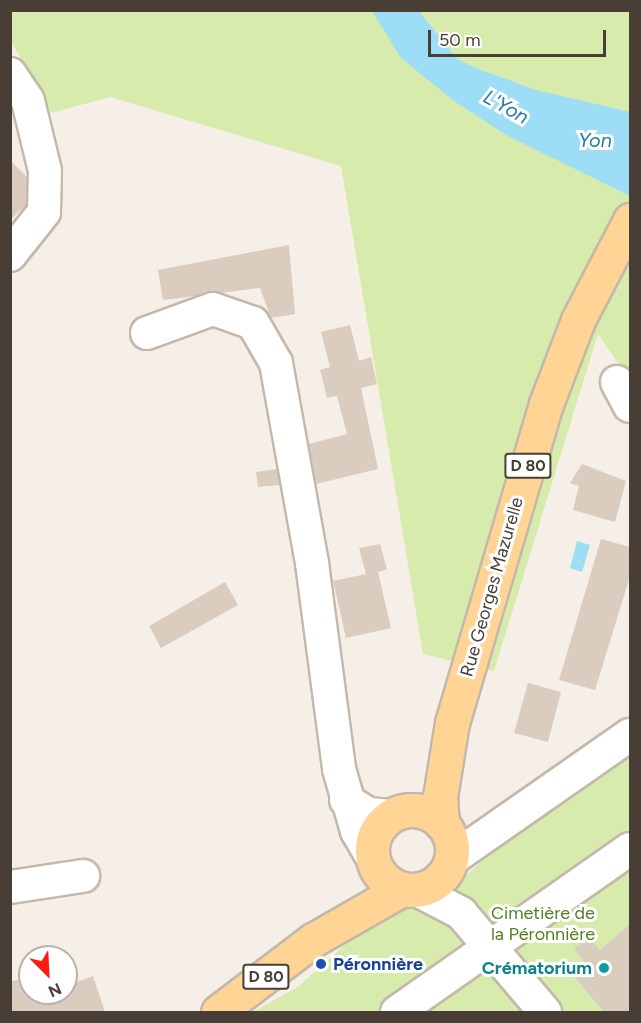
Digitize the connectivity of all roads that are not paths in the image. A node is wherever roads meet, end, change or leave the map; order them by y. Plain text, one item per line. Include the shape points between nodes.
1 (10, 74) edge
2 (630, 220) edge
3 (10, 255) edge
4 (147, 333) dead end
5 (452, 723) junction
6 (630, 735) edge
7 (346, 800) junction
8 (398, 814) junction
9 (447, 847) junction
10 (630, 849) edge
11 (374, 862) junction
12 (83, 876) dead end
13 (10, 887) edge
14 (409, 890) junction
15 (460, 914) junction
16 (313, 940) junction
17 (491, 948) junction
18 (411, 1009) edge
19 (218, 1012) edge
20 (545, 1012) edge

1 - 3 street via 28,101 45,171 44,212
2 - 5 main road, Rue Georges Mazurelle / D 80 via 578,320 546,405
4 - 7 street via 213,309 253,323 276,363
5 - 8 main road, D 80
5 - 9 main road, D 80 via 440,797
6 - 9 street via 495,830
7 - 8 street via 368,814
7 - 11 street
8 - 9 main road via 429,814
8 - 11 main road via 379,828
9 - 14 main road
9 - 15 street
10 - 17 street
11 - 14 main road
11 - 16 main road, D 80
12 - 13 street
14 - 15 street
14 - 16 main road, D 80
15 - 17 street
16 - 19 main road, D 80
17 - 18 street
17 - 20 street

